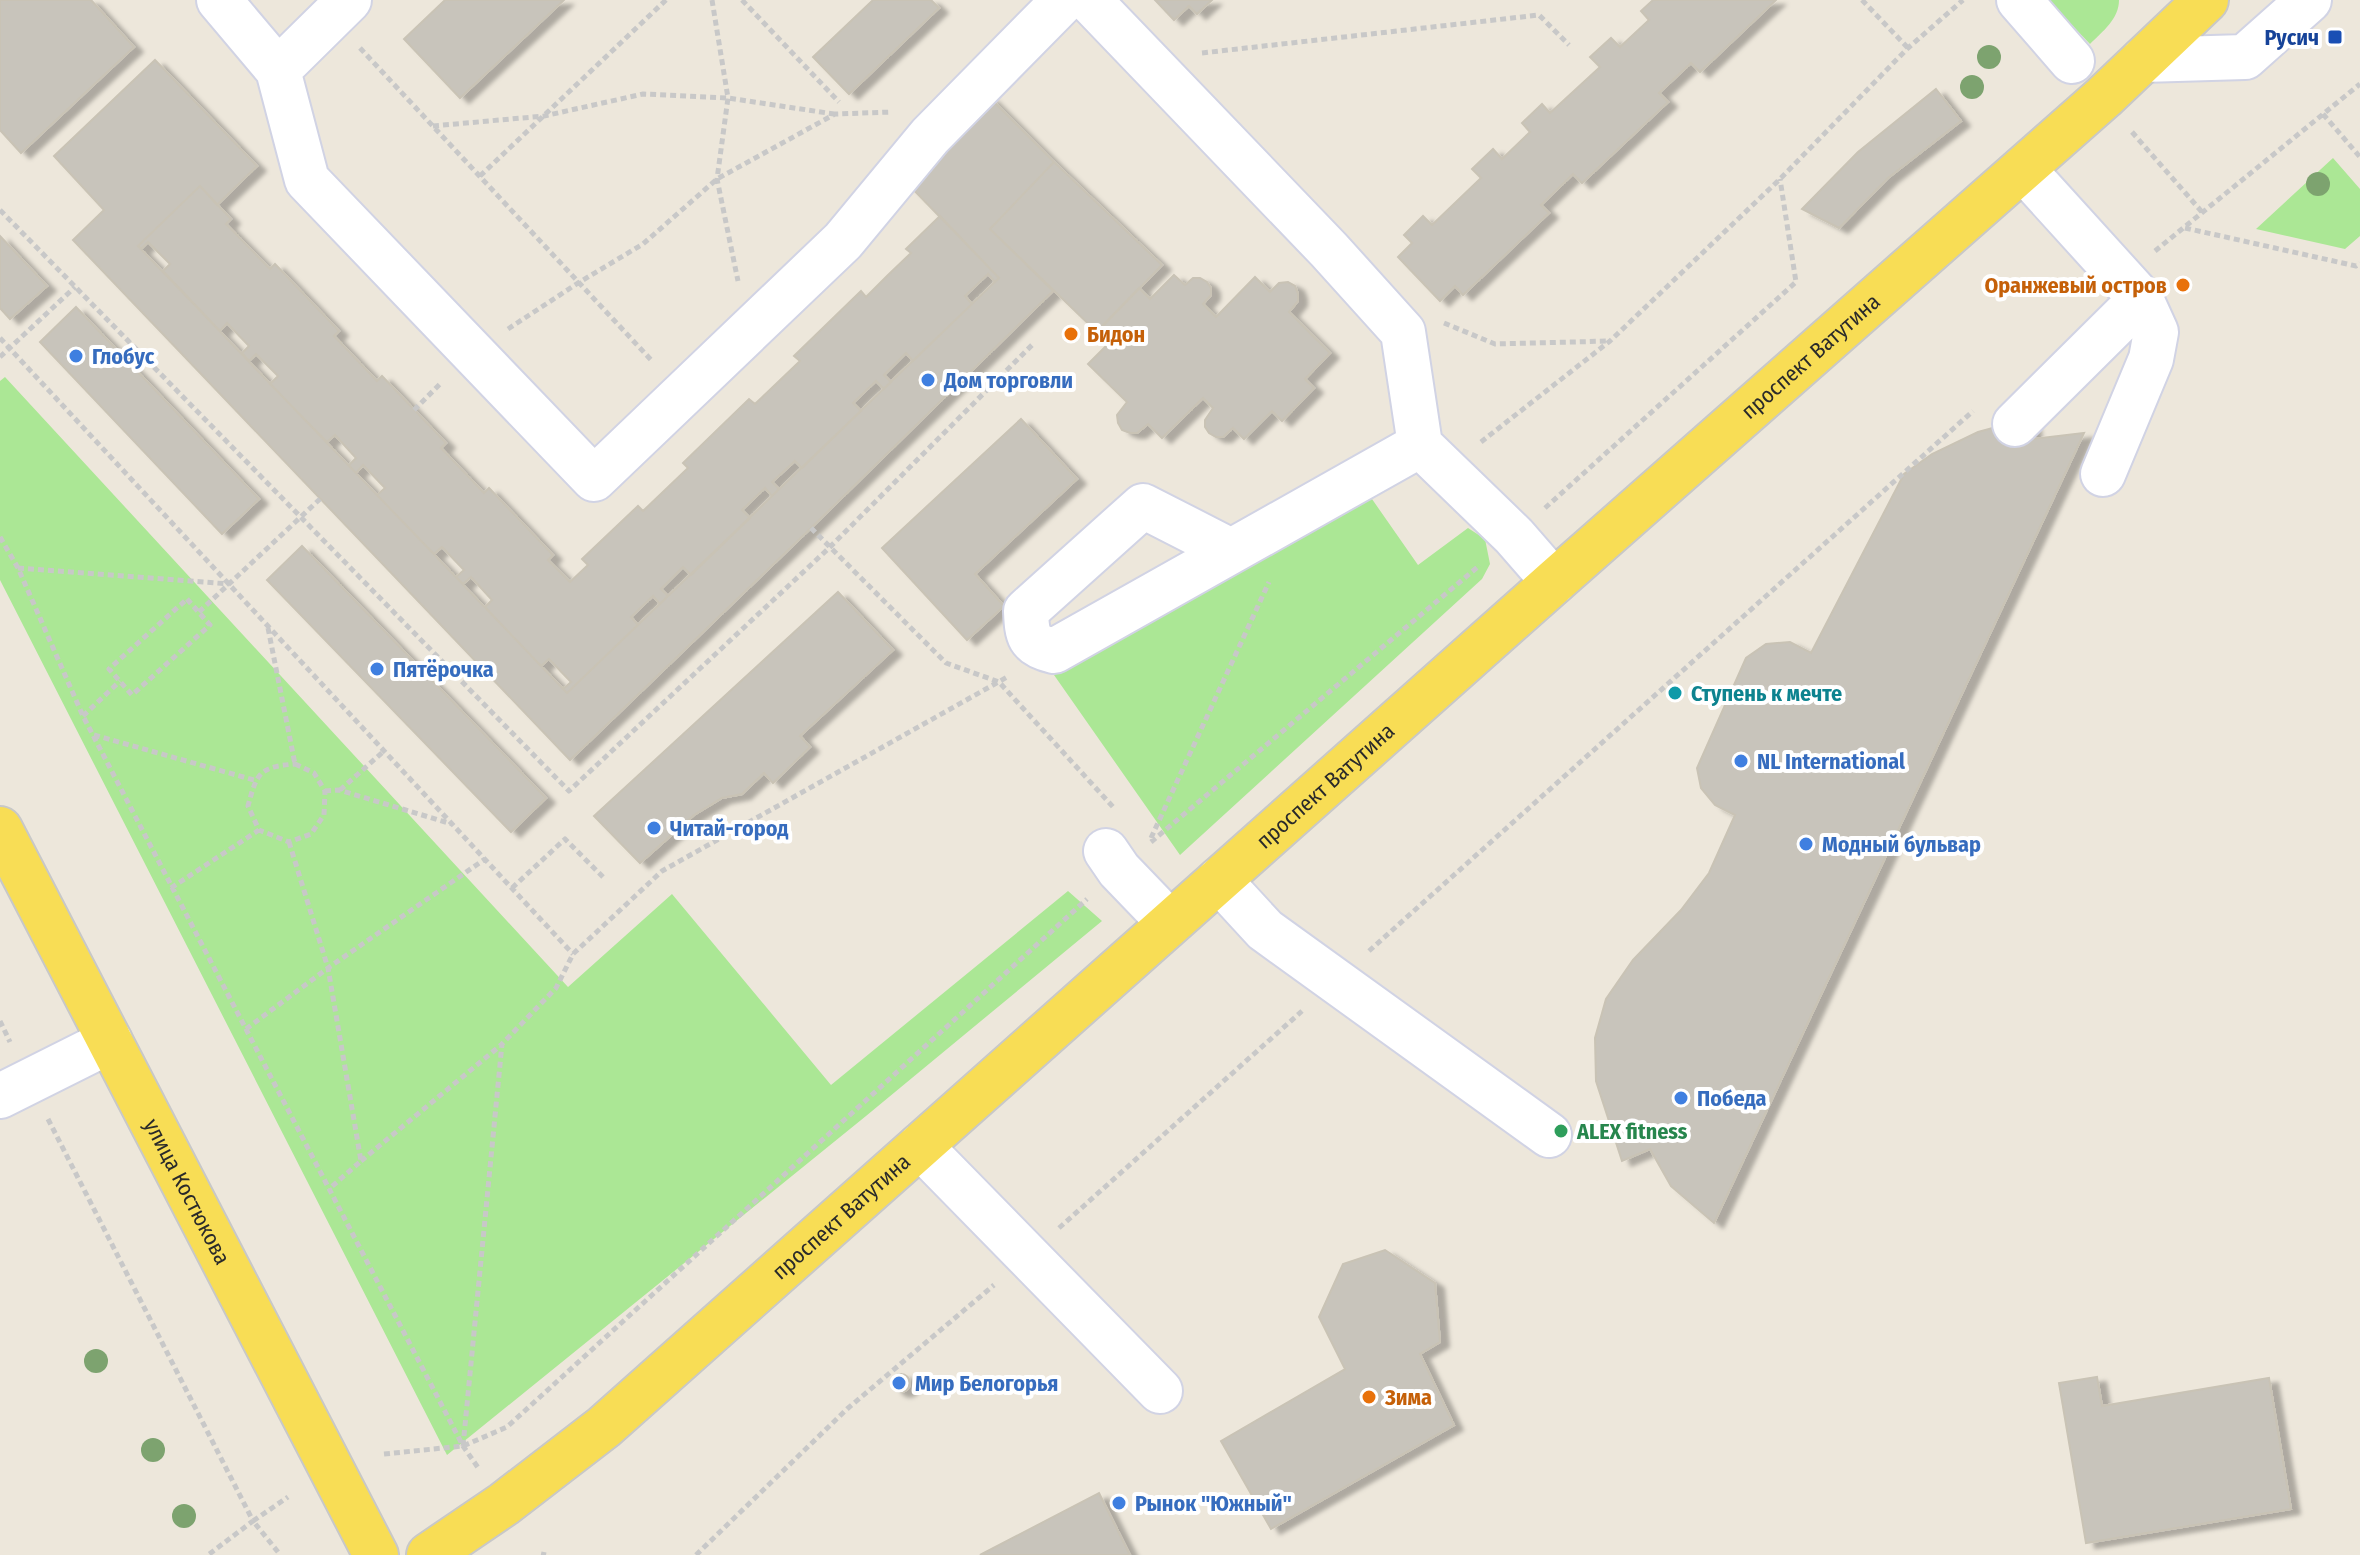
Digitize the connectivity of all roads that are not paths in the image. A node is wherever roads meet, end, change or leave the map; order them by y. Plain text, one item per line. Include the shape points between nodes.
1 (219, 0) edge
2 (1064, 0) edge
3 (1089, 0) edge
4 (2019, 0) edge
5 (2309, 0) edge
6 (2188, 6) edge
7 (352, 21) edge
8 (2143, 60) junction
9 (2072, 61) dead end
10 (278, 70) junction
11 (2023, 169) junction
12 (2131, 288) junction
13 (1997, 415) road end
14 (1432, 458) junction
15 (2103, 474) dead end
16 (1231, 551) junction
17 (1554, 582) junction
18 (0, 829) edge
19 (1113, 844) road end
20 (1219, 880) junction
21 (1170, 923) junction
22 (110, 1041) junction
23 (14, 1088) edge
24 (1549, 1135) dead end
25 (920, 1146) junction
26 (1160, 1391) dead end
27 (376, 1555) edge
28 (429, 1555) edge

1 - 10 street
2 - 10 street via 930,136 843,241 594,479 307,180
3 - 14 street via 1403,332
4 - 9 street
5 - 8 street via 2245,57
6 - 8 main road, проспект Ватутина
7 - 10 street
8 - 11 main road, проспект Ватутина
11 - 12 street
11 - 17 main road, проспект Ватутина
12 - 13 street
12 - 15 street via 2156,332 2151,359
14 - 16 street via 1301,512
14 - 17 street
16 - 16 street via 1054,651 1038,647 1027,634 1026,611 1143,506
17 - 20 main road, проспект Ватутина
18 - 22 main road, улица Костюкова
19 - 21 street
20 - 21 main road, проспект Ватутина
20 - 24 street via 1265,930
21 - 25 main road, проспект Ватутина
22 - 23 street
22 - 27 main road, улица Костюкова
25 - 26 street
25 - 28 main road, проспект Ватутина via 604,1427

